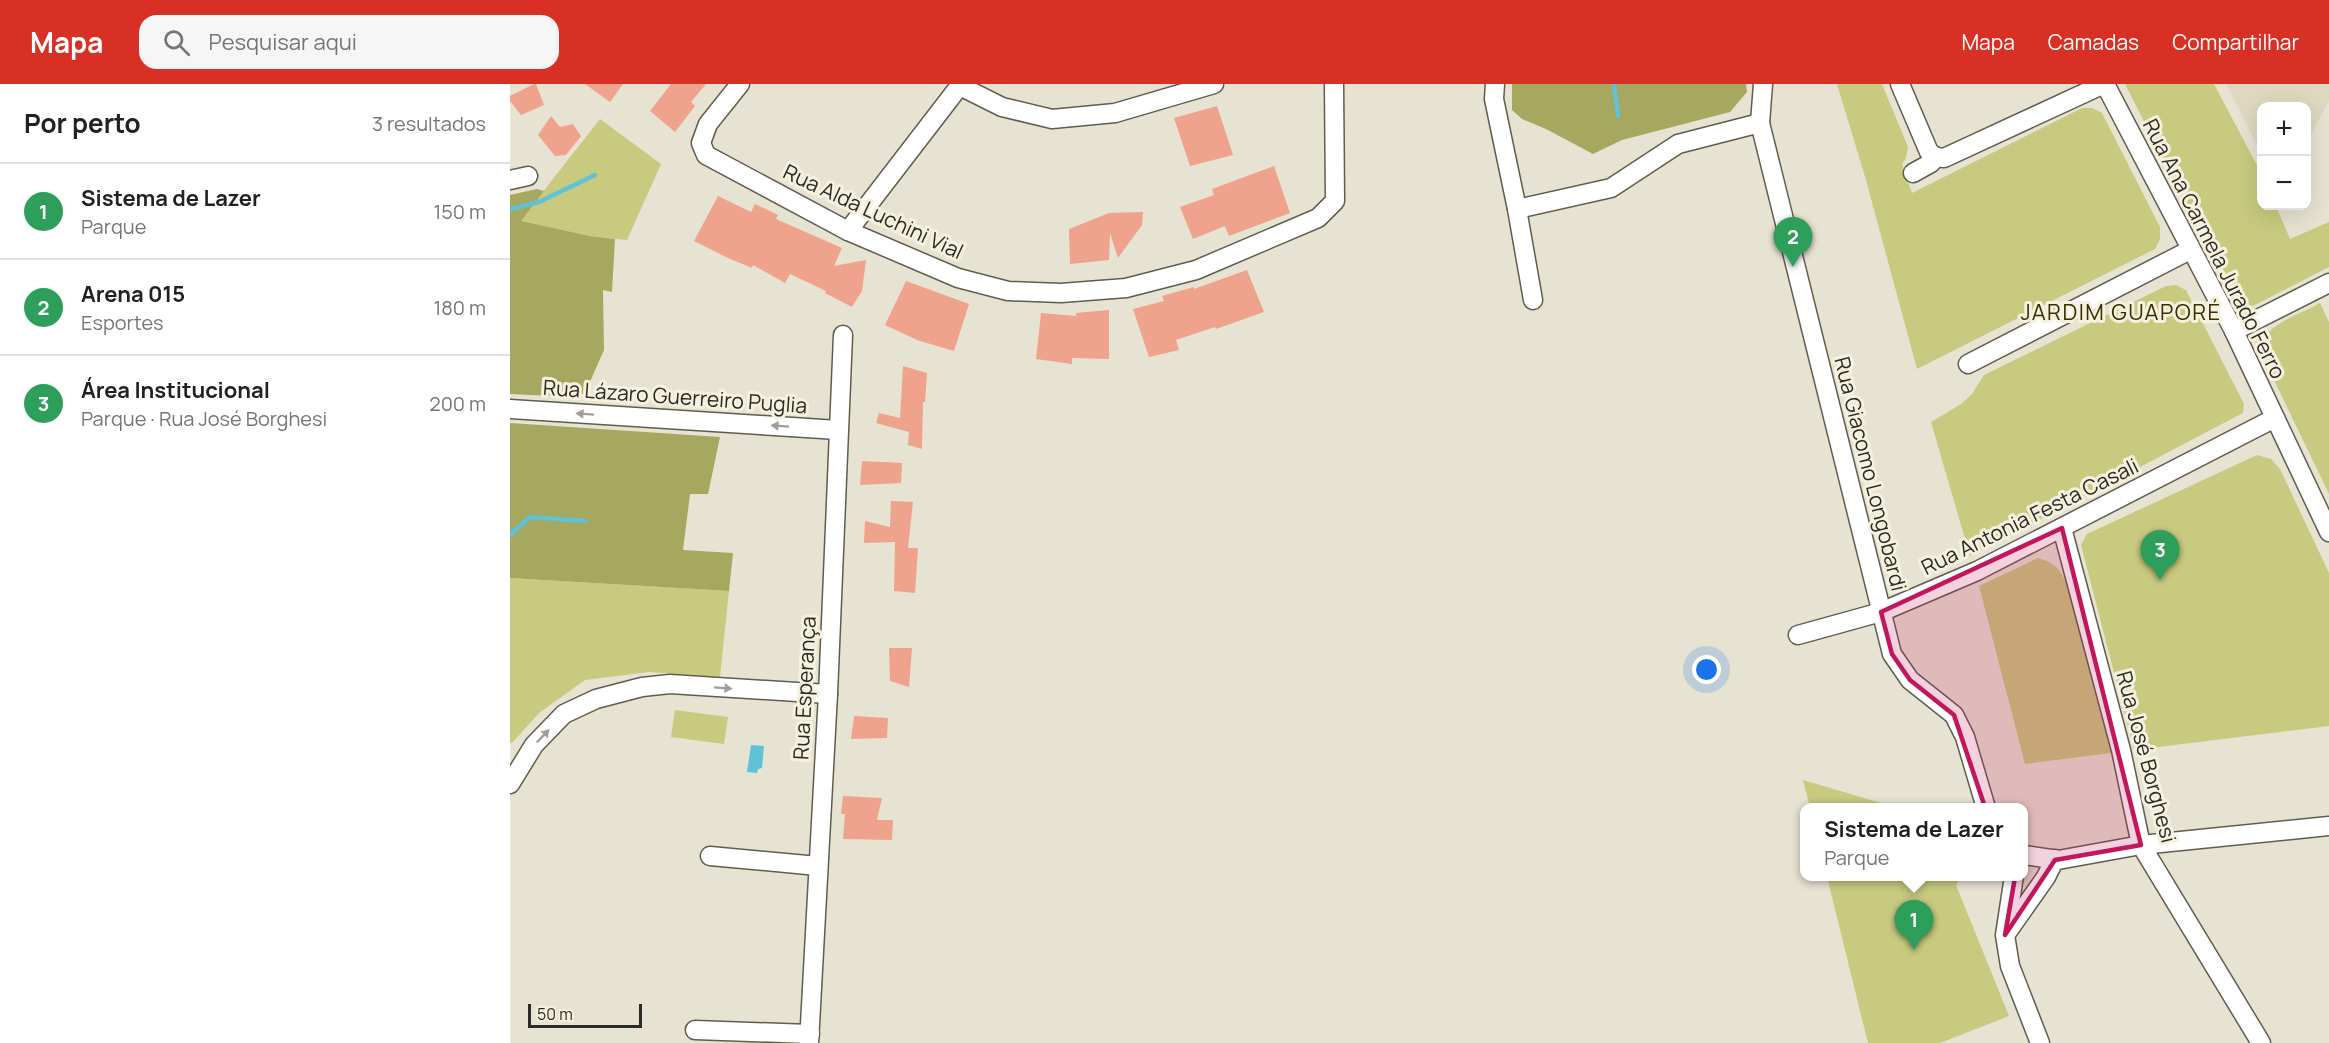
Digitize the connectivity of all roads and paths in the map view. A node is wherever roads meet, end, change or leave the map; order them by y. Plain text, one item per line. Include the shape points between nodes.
1 (740, 84) edge
2 (1214, 84) edge
3 (1334, 84) edge
4 (1495, 84) edge
5 (1763, 84) edge
6 (1900, 84) edge
7 (2104, 84) edge
8 (960, 85) edge
9 (1760, 123) junction
10 (1936, 157) junction
11 (1913, 173) dead end
12 (528, 176) dead end
13 (510, 180) edge
14 (1517, 209) junction
15 (848, 231) junction
16 (2190, 250) junction
17 (2329, 284) edge
18 (1533, 300) dead end
19 (2234, 331) junction
20 (843, 334) dead end
21 (1968, 364) dead end
22 (510, 409) edge
23 (2275, 418) junction
24 (838, 430) junction
25 (2062, 528) junction
26 (2329, 532) edge
27 (1881, 612) junction
28 (1798, 635) dead end
29 (828, 694) junction
30 (510, 784) edge
31 (1985, 803) edge
32 (2329, 826) edge
33 (2141, 845) junction
34 (710, 856) dead end
35 (2028, 856) edge
36 (2055, 859) junction
37 (818, 866) junction
38 (2013, 881) edge
39 (2005, 935) junction
40 (696, 1030) dead end
41 (809, 1038) edge
42 (2040, 1043) edge
43 (2261, 1043) edge

1 - 15 street, Rua Alda Luchini Vial via 708,124 701,143 706,155
2 - 8 street via 1115,113 1052,119 1002,107
3 - 15 street, Rua Alda Luchini Vial via 1335,201 1318,218 1196,270 1126,288 1061,293 1008,291 958,278
4 - 14 street via 1494,99
5 - 9 street, Rua Giacomo Longobardi
6 - 10 street via 1929,152
7 - 10 street via 1944,158
7 - 16 street, Rua Ana Carmela Jurado Ferro
8 - 15 street
9 - 14 street via 1678,144 1611,188
9 - 27 street, Rua Giacomo Longobardi
10 - 11 street
12 - 13 street
14 - 18 street
16 - 19 street, Rua Ana Carmela Jurado Ferro
16 - 21 street
17 - 19 street
19 - 23 street, Rua Ana Carmela Jurado Ferro
20 - 24 street, Rua Esperança
24 -> 22 street, Rua Lázaro Guerreiro Puglia
23 - 25 street, Rua Antonia Festa Casali
23 - 26 street, Rua Ana Carmela Jurado Ferro
24 - 29 street, Rua Esperança
25 - 27 street, Rua Antonia Festa Casali via 1977,571
25 - 33 street, Rua José Borghesi via 2121,750
27 - 28 street, Rua Antonia Festa Casali
27 - 31 street, Rua Giacomo Longobardi via 1892,654 1910,680 1954,715 1965,737
30 -> 29 street via 534,746 564,714 596,699 670,684
29 - 37 street, Rua Esperança
32 - 33 street
33 - 36 street
33 - 43 street, Rua José Borghesi
34 - 37 street
35 - 36 street
36 - 39 street
37 - 41 street, Rua Esperança
38 - 39 street
39 - 42 street via 2010,966
40 - 41 street

